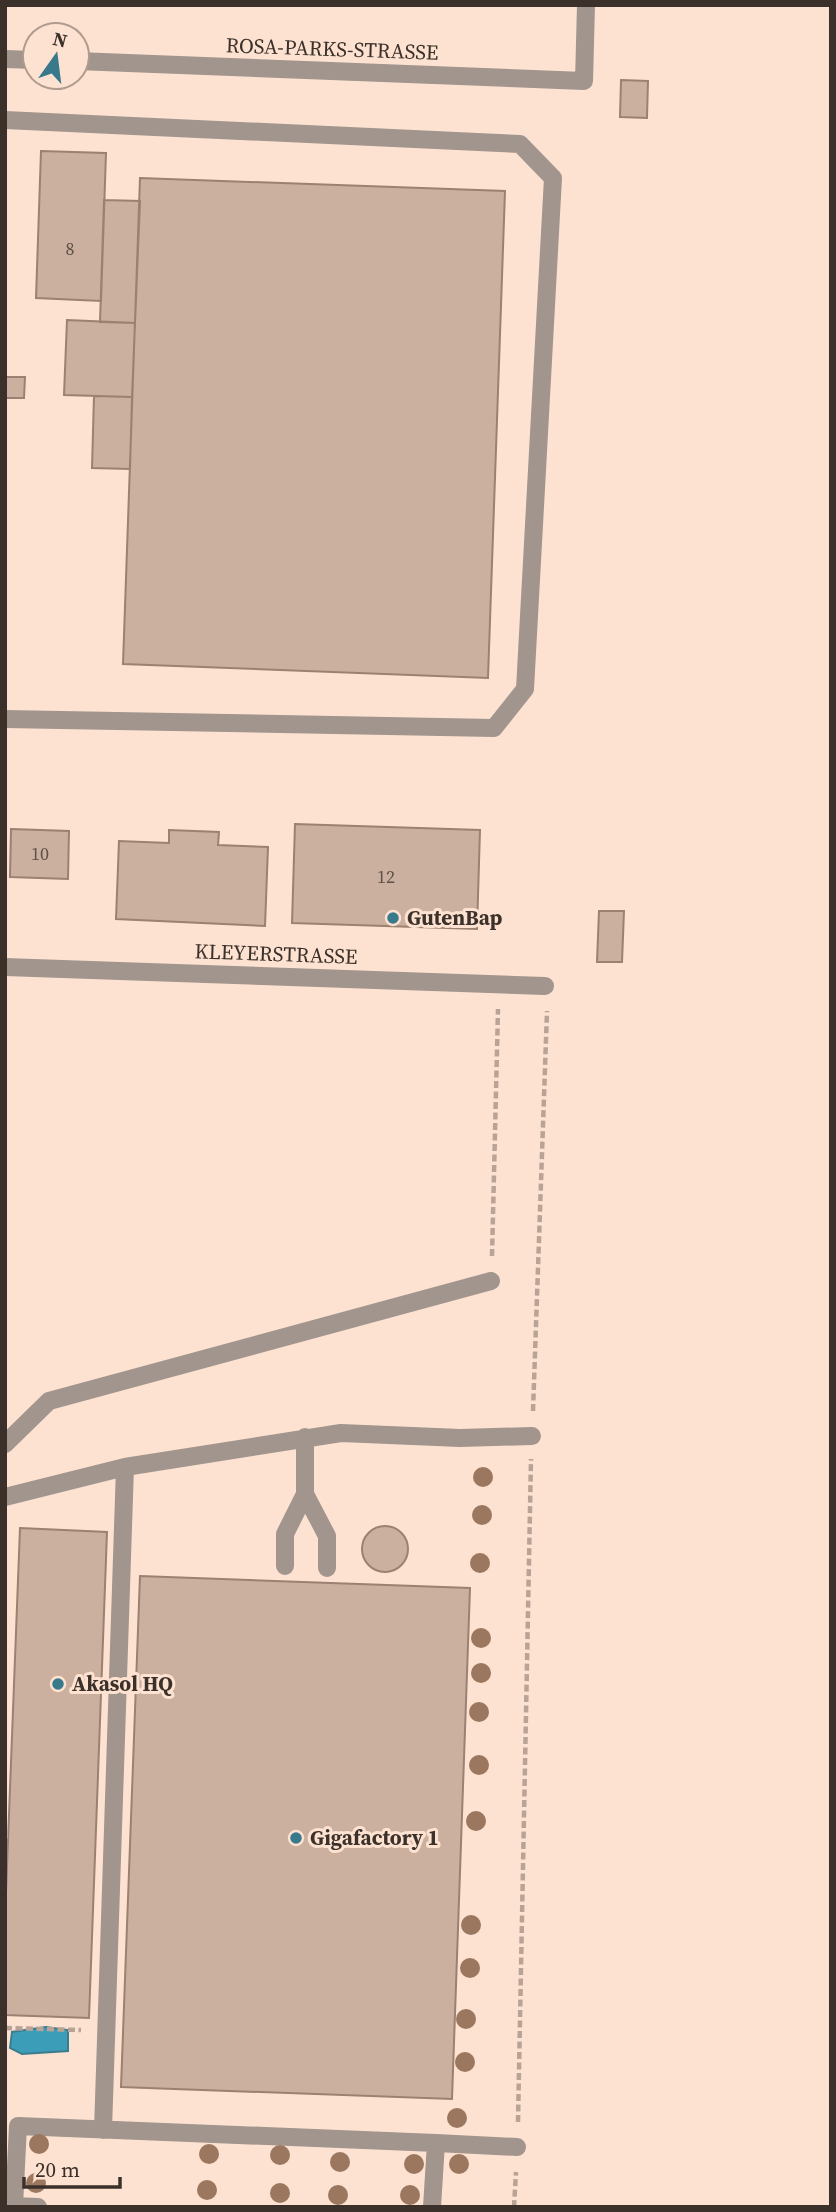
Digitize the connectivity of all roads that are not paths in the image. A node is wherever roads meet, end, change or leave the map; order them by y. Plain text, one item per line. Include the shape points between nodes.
1 (586, 5) edge
2 (91, 62) edge
3 (5, 120) edge
4 (5, 719) edge
5 (5, 967) edge
6 (545, 986) road end
7 (491, 1281) road end
8 (532, 1436) road end
9 (305, 1437) junction
10 (5, 1444) edge
11 (125, 1467) junction
12 (305, 1494) junction
13 (5, 1497) edge
14 (285, 1566) dead end
15 (327, 1568) dead end
16 (103, 2130) junction
17 (436, 2143) junction
18 (517, 2147) road end
19 (38, 2207) edge
20 (432, 2207) edge

1 - 2 street, ROSA-PARKS-STRASSE via 584,81
3 - 4 street via 520,144 553,178 525,689 495,728
5 - 6 street, KLEYERSTRASSE
7 - 10 street via 48,1401
8 - 9 street via 341,1433
9 - 11 street
9 - 12 street
11 - 13 street
11 - 16 street
12 - 14 street via 285,1534
12 - 15 street via 327,1536
16 - 17 street
16 - 19 street via 18,2126 14,2206
17 - 18 street
17 - 20 street

